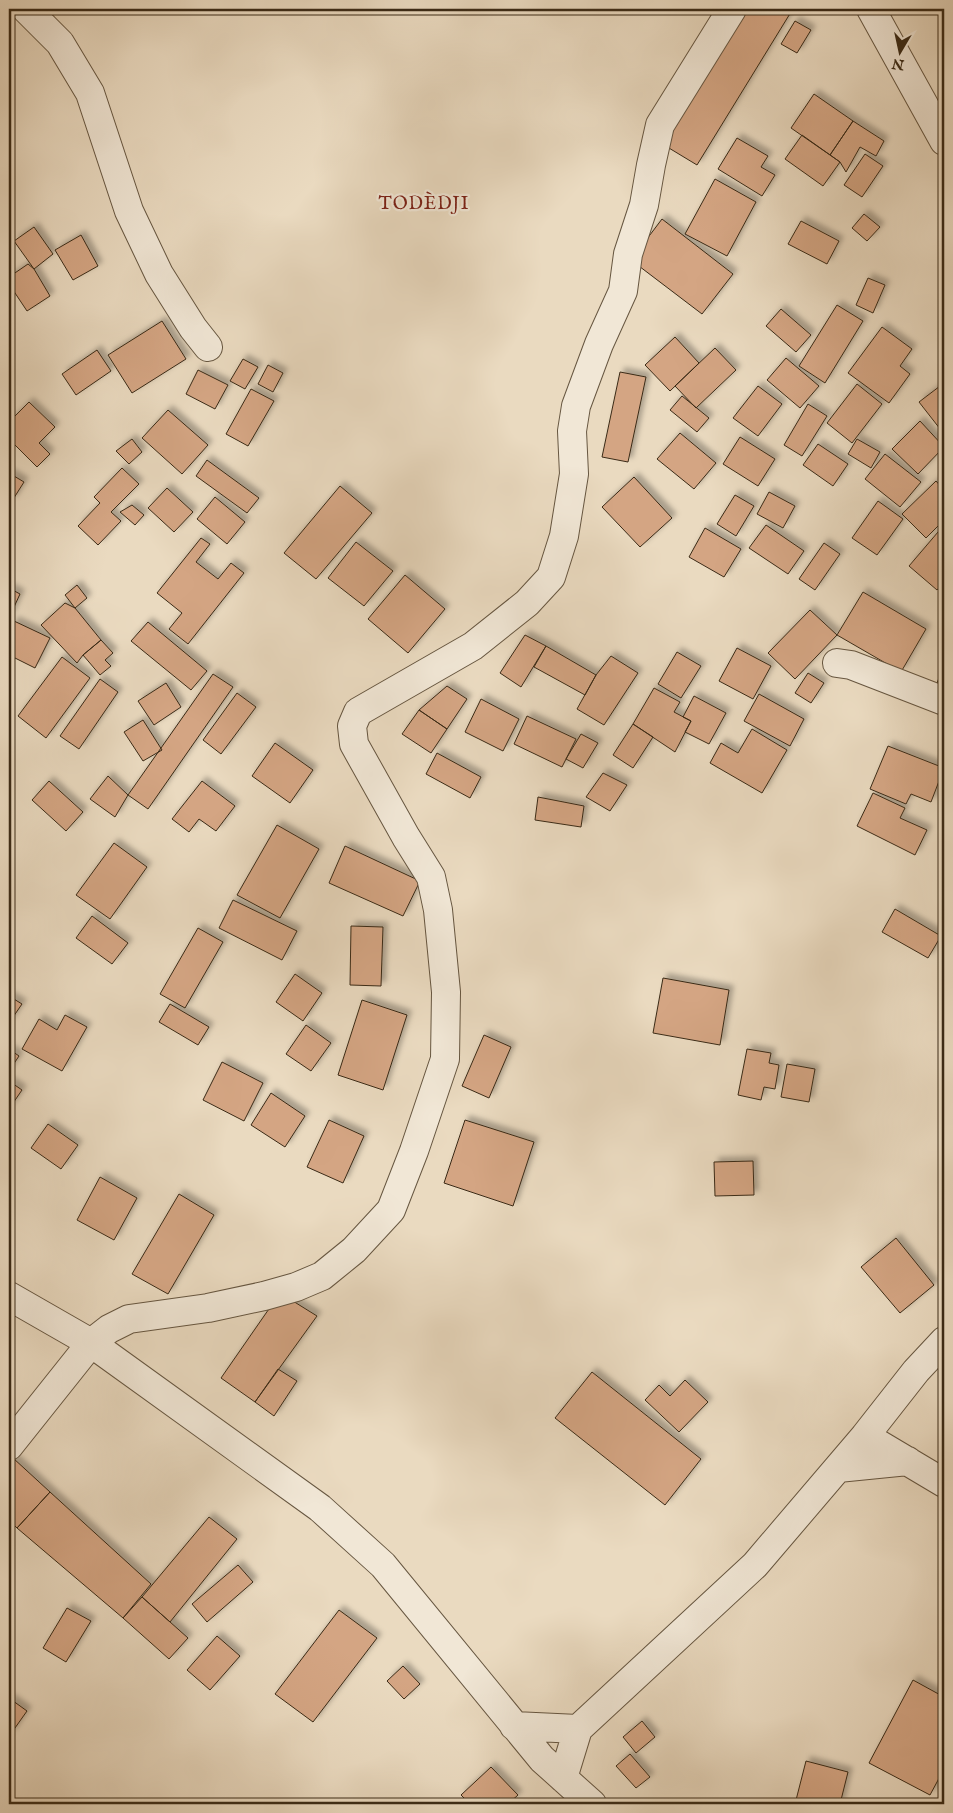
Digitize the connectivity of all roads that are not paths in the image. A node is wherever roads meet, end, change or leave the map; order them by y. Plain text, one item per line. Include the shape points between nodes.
1 (26, 9) edge
2 (732, 9) edge
3 (871, 9) edge
4 (944, 141) edge
5 (208, 347) dead end
6 (837, 663) dead end
7 (944, 701) edge
8 (9, 1296) edge
9 (944, 1341) edge
10 (91, 1344) junction
11 (865, 1436) junction
12 (9, 1446) edge
13 (908, 1461) junction
14 (838, 1468) junction
15 (944, 1483) edge
16 (514, 1726) junction
17 (578, 1729) junction
18 (563, 1778) junction
19 (592, 1804) edge

1 - 5 street via 60,43 90,93 128,210 159,274
2 - 10 street via 660,125 644,205 628,254 623,291 576,406 572,431 574,474 564,536 551,578 528,603 474,646 358,712 352,726 354,744 431,877 438,910 446,992 446,1059 391,1210 354,1250 322,1276 264,1296 129,1319 109,1329
3 - 4 street
6 - 7 street via 851,665
8 - 10 street
9 - 11 street
10 - 12 street
10 - 16 street via 320,1508 383,1565
11 - 13 street
11 - 14 street
13 - 14 street
13 - 15 street
14 - 17 street via 755,1565
16 - 17 street
16 - 18 street
17 - 18 street
18 - 19 street

